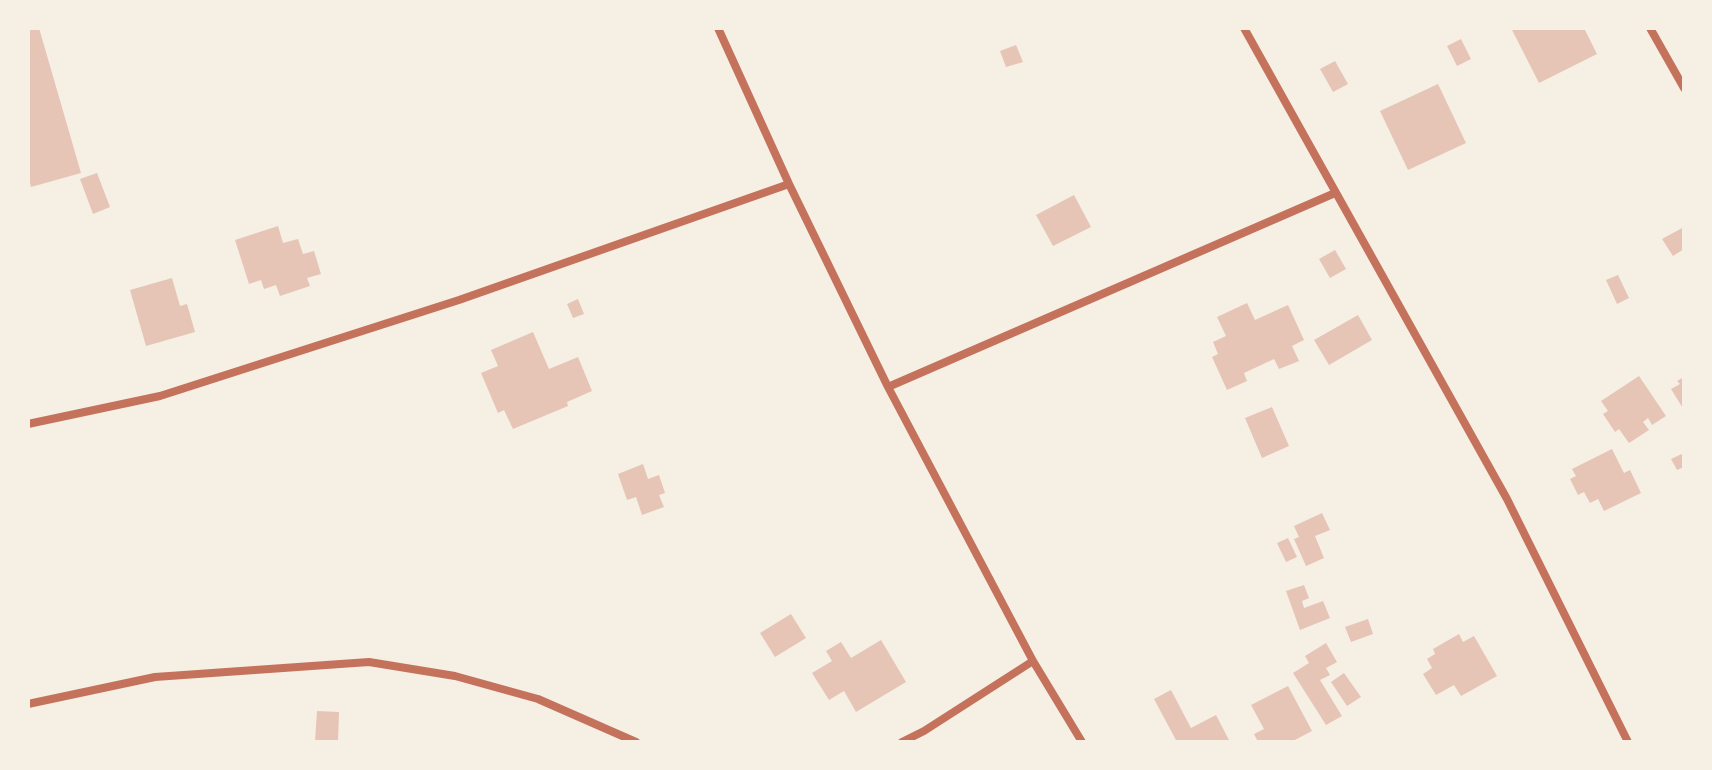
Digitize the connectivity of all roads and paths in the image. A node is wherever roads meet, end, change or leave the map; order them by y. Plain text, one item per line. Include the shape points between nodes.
1 (718, 28) edge
2 (1244, 28) edge
3 (1650, 28) edge
4 (1684, 88) edge
5 (789, 184) junction
6 (1335, 193) junction
7 (888, 387) junction
8 (28, 424) edge
9 (1033, 661) junction
10 (28, 704) edge
11 (636, 742) edge
12 (902, 742) edge
13 (1082, 742) edge
14 (1628, 742) edge

1 - 5 street
2 - 6 street
3 - 4 street
5 - 7 street
5 - 8 street via 459,300 160,396
6 - 7 street
6 - 14 street via 1507,499
7 - 9 street
9 - 12 street
9 - 13 street
10 - 11 street via 155,677 369,662 455,676 538,699

